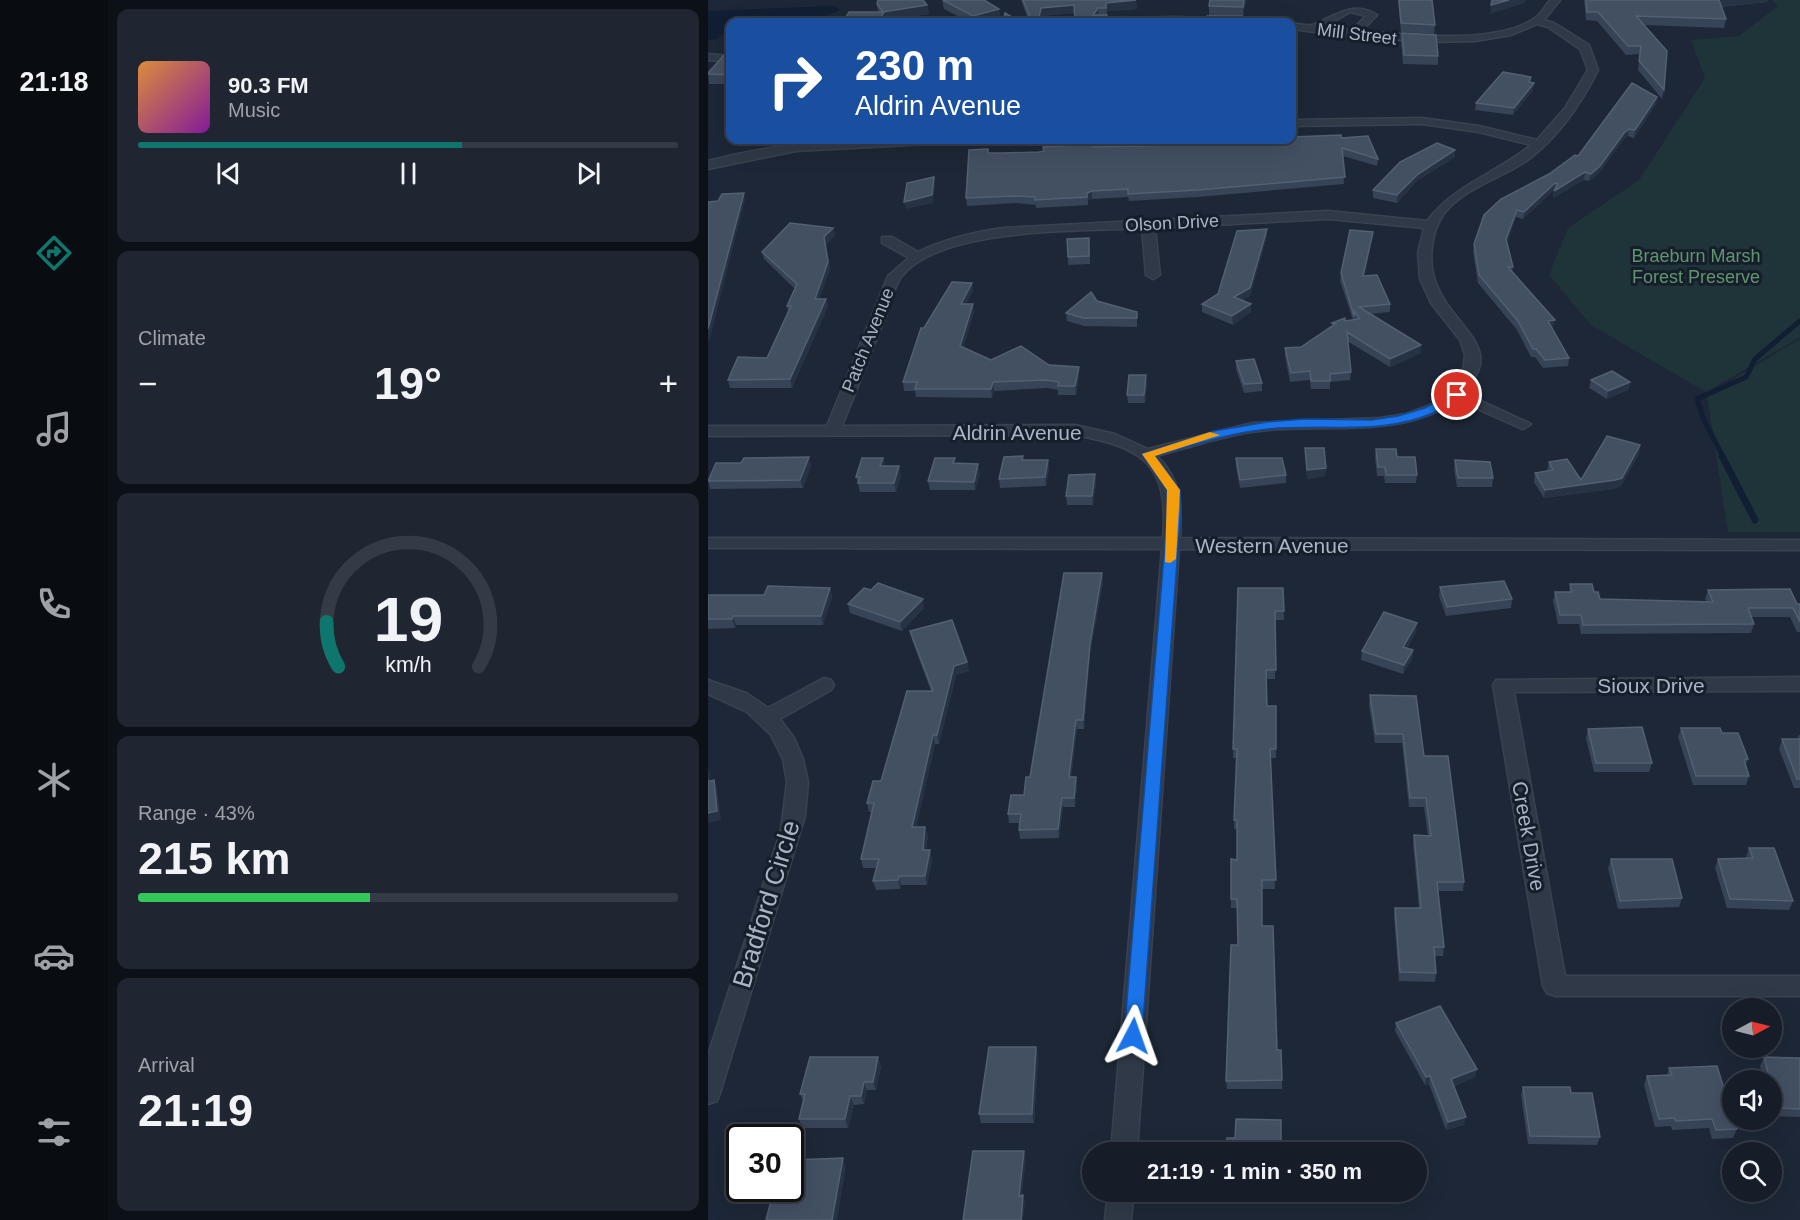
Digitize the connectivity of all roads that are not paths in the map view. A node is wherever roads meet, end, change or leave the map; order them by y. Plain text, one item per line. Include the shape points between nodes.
1 (1555, 0) edge
2 (1537, 21) junction
3 (1296, 26) edge
4 (1316, 29) junction
5 (1354, 34) junction
6 (708, 57) edge
7 (726, 58) edge
8 (1296, 123) edge
9 (856, 144) edge
10 (1541, 144) junction
11 (708, 165) edge
12 (1148, 225) junction
13 (1431, 225) junction
14 (887, 240) dead end
15 (918, 257) junction
16 (1153, 274) dead end
17 (1457, 395) junction
18 (1523, 424) dead end
19 (708, 431) edge
20 (832, 432) junction
21 (1148, 454) junction
22 (708, 543) edge
23 (1171, 545) junction
24 (1800, 545) edge
25 (1800, 684) edge
26 (824, 685) dead end
27 (1503, 685) joint
28 (708, 687) edge
29 (769, 718) junction
30 (1800, 986) edge
31 (708, 1092) edge
32 (1125, 1142) edge
33 (1119, 1202) edge
34 (1118, 1220) edge

1 - 2 street
2 - 5 street, Mill Street via 1466,38 1400,39
2 - 10 street via 1551,25 1585,47 1593,70 1583,91
3 - 4 street, Mill Street
4 - 5 street, Mill Street
4 - 5 street via 1338,11 1367,10 1372,15
6 - 7 street
8 - 10 street via 1422,121
9 - 11 street via 761,150
10 - 13 street via 1512,165 1467,187
12 - 13 street, Olson Drive via 1329,215
12 - 15 street, Olson Drive via 980,235
12 - 16 street
13 - 17 street via 1422,260 1432,294 1473,350 1473,365
14 - 15 street
15 - 20 street, Patch Avenue via 895,276 888,288
17 - 18 street
17 - 21 street via 1429,411 1399,420 1267,425
19 - 20 street, Aldrin Avenue
20 - 21 street, Aldrin Avenue via 1075,430 1114,439
21 - 23 street via 1174,490
22 - 23 street, Western Avenue
23 - 24 street, Western Avenue
23 - 32 street
25 - 27 street, Sioux Drive
26 - 29 street
27 - 30 street, Creek Drive via 1555,986
28 - 29 street via 730,692
29 - 31 street, Bradford Circle via 792,751 797,804
33 - 34 street

